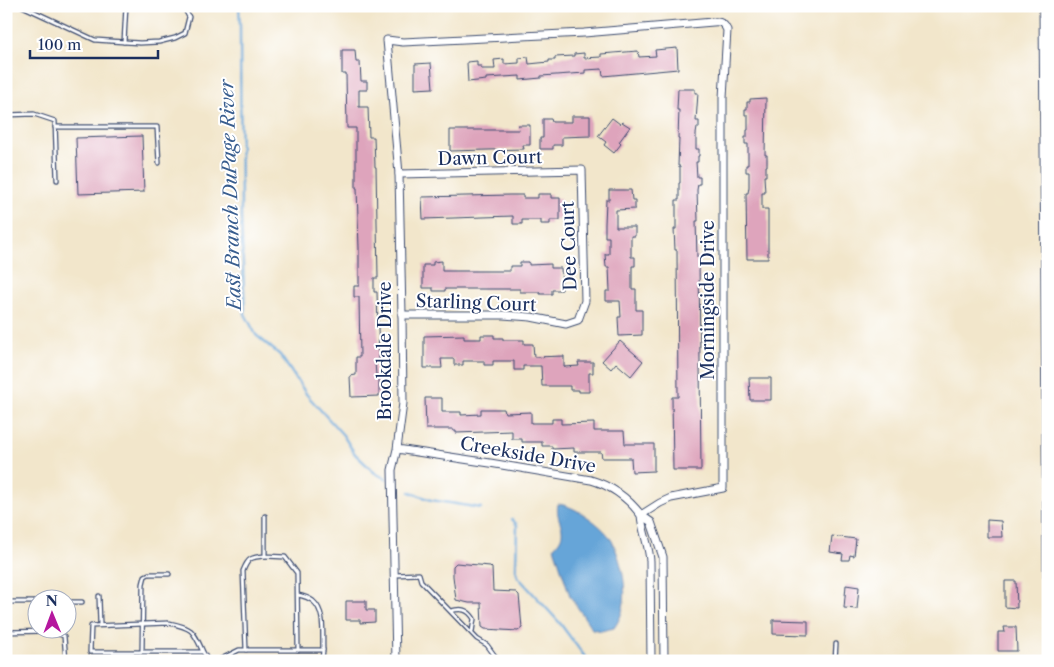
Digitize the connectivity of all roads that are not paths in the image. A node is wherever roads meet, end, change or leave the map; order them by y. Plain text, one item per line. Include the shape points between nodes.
1 (22, 6) edge
2 (126, 6) edge
3 (183, 6) edge
4 (1044, 6) edge
5 (724, 24) joint
6 (124, 42) junction
7 (6, 115) edge
8 (55, 127) junction
9 (159, 163) dead end
10 (1047, 165) edge
11 (582, 170) joint
12 (399, 174) junction
13 (57, 180) dead end
14 (402, 316) junction
15 (578, 320) joint
16 (397, 449) junction
17 (641, 515) junction
18 (265, 516) dead end
19 (265, 556) junction
20 (169, 574) dead end
21 (394, 575) junction
22 (1048, 576) edge
23 (298, 595) junction
24 (99, 596) dead end
25 (651, 599) junction
26 (663, 599) junction
27 (6, 602) edge
28 (28, 602) edge
29 (78, 602) edge
30 (82, 602) dead end
31 (451, 611) junction
32 (142, 624) junction
33 (100, 625) junction
34 (6, 632) edge
35 (472, 632) junction
36 (836, 644) dead end
37 (246, 650) junction
38 (298, 650) junction
39 (322, 650) junction
40 (142, 651) junction
41 (203, 652) junction
42 (496, 659) edge
43 (66, 661) edge
44 (208, 661) edge
45 (217, 661) edge
46 (322, 661) edge
47 (396, 661) edge
48 (651, 661) edge
49 (664, 661) edge
50 (835, 661) edge

1 - 6 lane via 95,40
2 - 6 lane
3 - 6 lane via 189,18 185,33 159,42
4 - 10 street
5 - 12 street, Brookdale Drive via 713,22 584,33 403,42 387,40
5 - 17 street, Morningside Drive via 727,30 723,98 723,488 671,498
7 - 8 lane via 34,114 55,122
8 - 9 lane via 157,127
8 - 13 lane
10 - 22 street
11 - 12 street, Dawn Court
11 - 15 street, Dee Court via 585,301
12 - 14 street, Brookdale Drive
14 - 15 street, Starling Court via 503,315 566,324
14 - 16 street, Brookdale Drive via 403,403
16 - 17 street, Creekside Drive via 591,480 618,492
16 - 21 street, Brookdale Drive via 392,470
17 - 25 street via 649,549
17 - 26 street, Creekside Drive via 651,522 661,548
18 - 19 lane
19 - 23 lane via 285,557 297,573
19 - 37 lane via 252,557 243,572
20 - 32 lane via 145,576
21 - 31 lane via 419,574 421,581
21 - 47 street, Brookdale Drive
23 - 38 lane
23 - 39 lane via 312,600 319,609
24 - 33 lane
25 - 26 street
25 - 48 street
26 - 49 street, Creekside Drive
27 - 28 lane
29 - 30 lane
31 - 35 lane
31 - 35 lane via 458,609 471,613 474,618
32 - 33 lane
32 - 40 lane
32 - 41 lane via 169,622 181,625 194,632
33 - 40 lane via 91,626 90,652
34 - 43 lane via 49,631 64,636
35 - 42 lane via 487,645
36 - 50 lane
37 - 38 lane
37 - 45 lane
38 - 39 lane
39 - 46 lane
40 - 41 lane
41 - 44 lane

